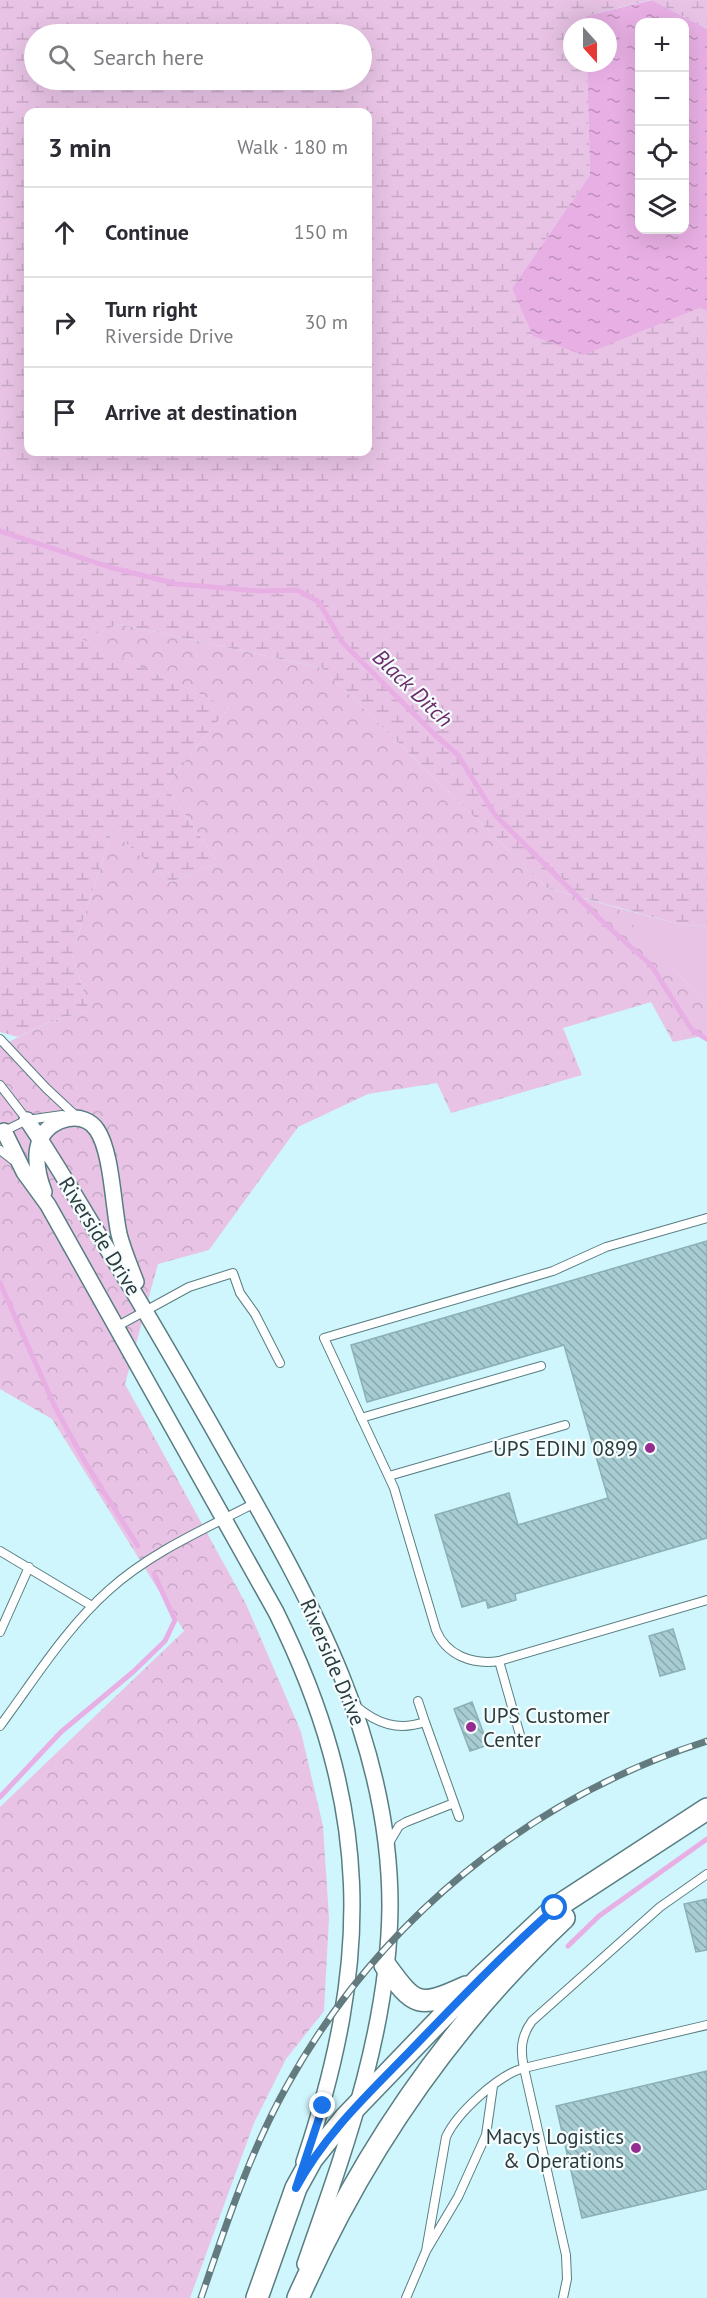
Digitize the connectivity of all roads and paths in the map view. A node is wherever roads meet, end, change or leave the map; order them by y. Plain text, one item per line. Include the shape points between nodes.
1 (0, 1039) edge
2 (0, 1085) edge
3 (78, 1118) junction
4 (27, 1120) junction
5 (1, 1129) edge
6 (40, 1139) junction
7 (0, 1150) edge
8 (24, 1172) junction
9 (48, 1205) junction
10 (707, 1218) edge
11 (147, 1310) junction
12 (116, 1327) junction
13 (280, 1363) dead end
14 (541, 1366) dead end
15 (361, 1418) junction
16 (565, 1425) dead end
17 (389, 1476) junction
18 (255, 1503) junction
19 (225, 1519) junction
20 (0, 1551) edge
21 (29, 1567) junction
22 (707, 1600) edge
23 (92, 1606) junction
24 (0, 1632) edge
25 (499, 1661) junction
26 (418, 1701) dead end
27 (354, 1705) junction
28 (425, 1722) junction
29 (0, 1726) edge
30 (520, 1735) dead end
31 (454, 1803) junction
32 (707, 1809) edge
33 (459, 1817) dead end
34 (386, 1850) junction
35 (627, 1861) junction
36 (707, 1874) edge
37 (385, 1965) junction
38 (477, 1982) junction
39 (707, 2025) edge
40 (524, 2068) junction
41 (493, 2086) junction
42 (357, 2105) junction
43 (296, 2188) junction
44 (426, 2251) junction
45 (258, 2298) edge
46 (293, 2298) edge
47 (298, 2298) edge
48 (406, 2298) edge
49 (562, 2298) edge

1 - 3 lane
2 - 4 lane
3 - 4 lane
3 - 6 street via 57,1122
3 - 11 street via 92,1123 101,1137 119,1234
4 - 5 lane
4 - 6 street, Riverside Drive
5 - 8 street, Riverside Drive
6 - 9 street via 37,1170
6 - 11 street, Riverside Drive
7 - 8 lane
8 - 9 street, Riverside Drive
9 - 12 street, Riverside Drive
10 - 15 lane via 606,1247 553,1271 324,1338
11 - 12 lane
11 - 13 lane via 189,1287 233,1273 240,1293
11 - 18 street, Riverside Drive
12 - 19 street, Riverside Drive
14 - 15 lane
15 - 17 lane
16 - 17 lane
17 - 25 lane via 438,1636 460,1657
18 - 19 lane
18 - 27 street, Riverside Drive via 315,1614
19 - 23 lane via 149,1560
19 - 43 street, Riverside Drive via 276,1612 314,1696 339,1783 348,1839 353,1916 348,1993 325,2098
20 - 21 lane
21 - 23 lane
21 - 24 lane
22 - 25 lane
23 - 29 lane
25 - 30 lane
26 - 28 lane
27 - 28 lane via 381,1724
27 - 34 street, Riverside Drive via 373,1775
28 - 31 lane
31 - 33 lane
31 - 34 lane via 399,1826
32 - 35 main road
34 - 37 street, Riverside Drive via 390,1907
35 - 38 main road via 555,1908
35 - 47 main road via 544,1938 444,2049 402,2105 370,2158
36 - 40 lane via 660,1907 532,2021 522,2041
37 - 38 main road via 406,1993 421,2001
37 - 42 street, Riverside Drive via 374,2039
38 - 42 main road
39 - 40 lane
40 - 41 lane via 505,2075
40 - 49 lane via 566,2256 567,2279
41 - 44 lane via 486,2135 458,2197
41 - 44 lane via 446,2137
42 - 43 main road via 321,2146
42 - 46 street, Riverside Drive
43 - 45 main road, Riverside Drive
44 - 48 lane

